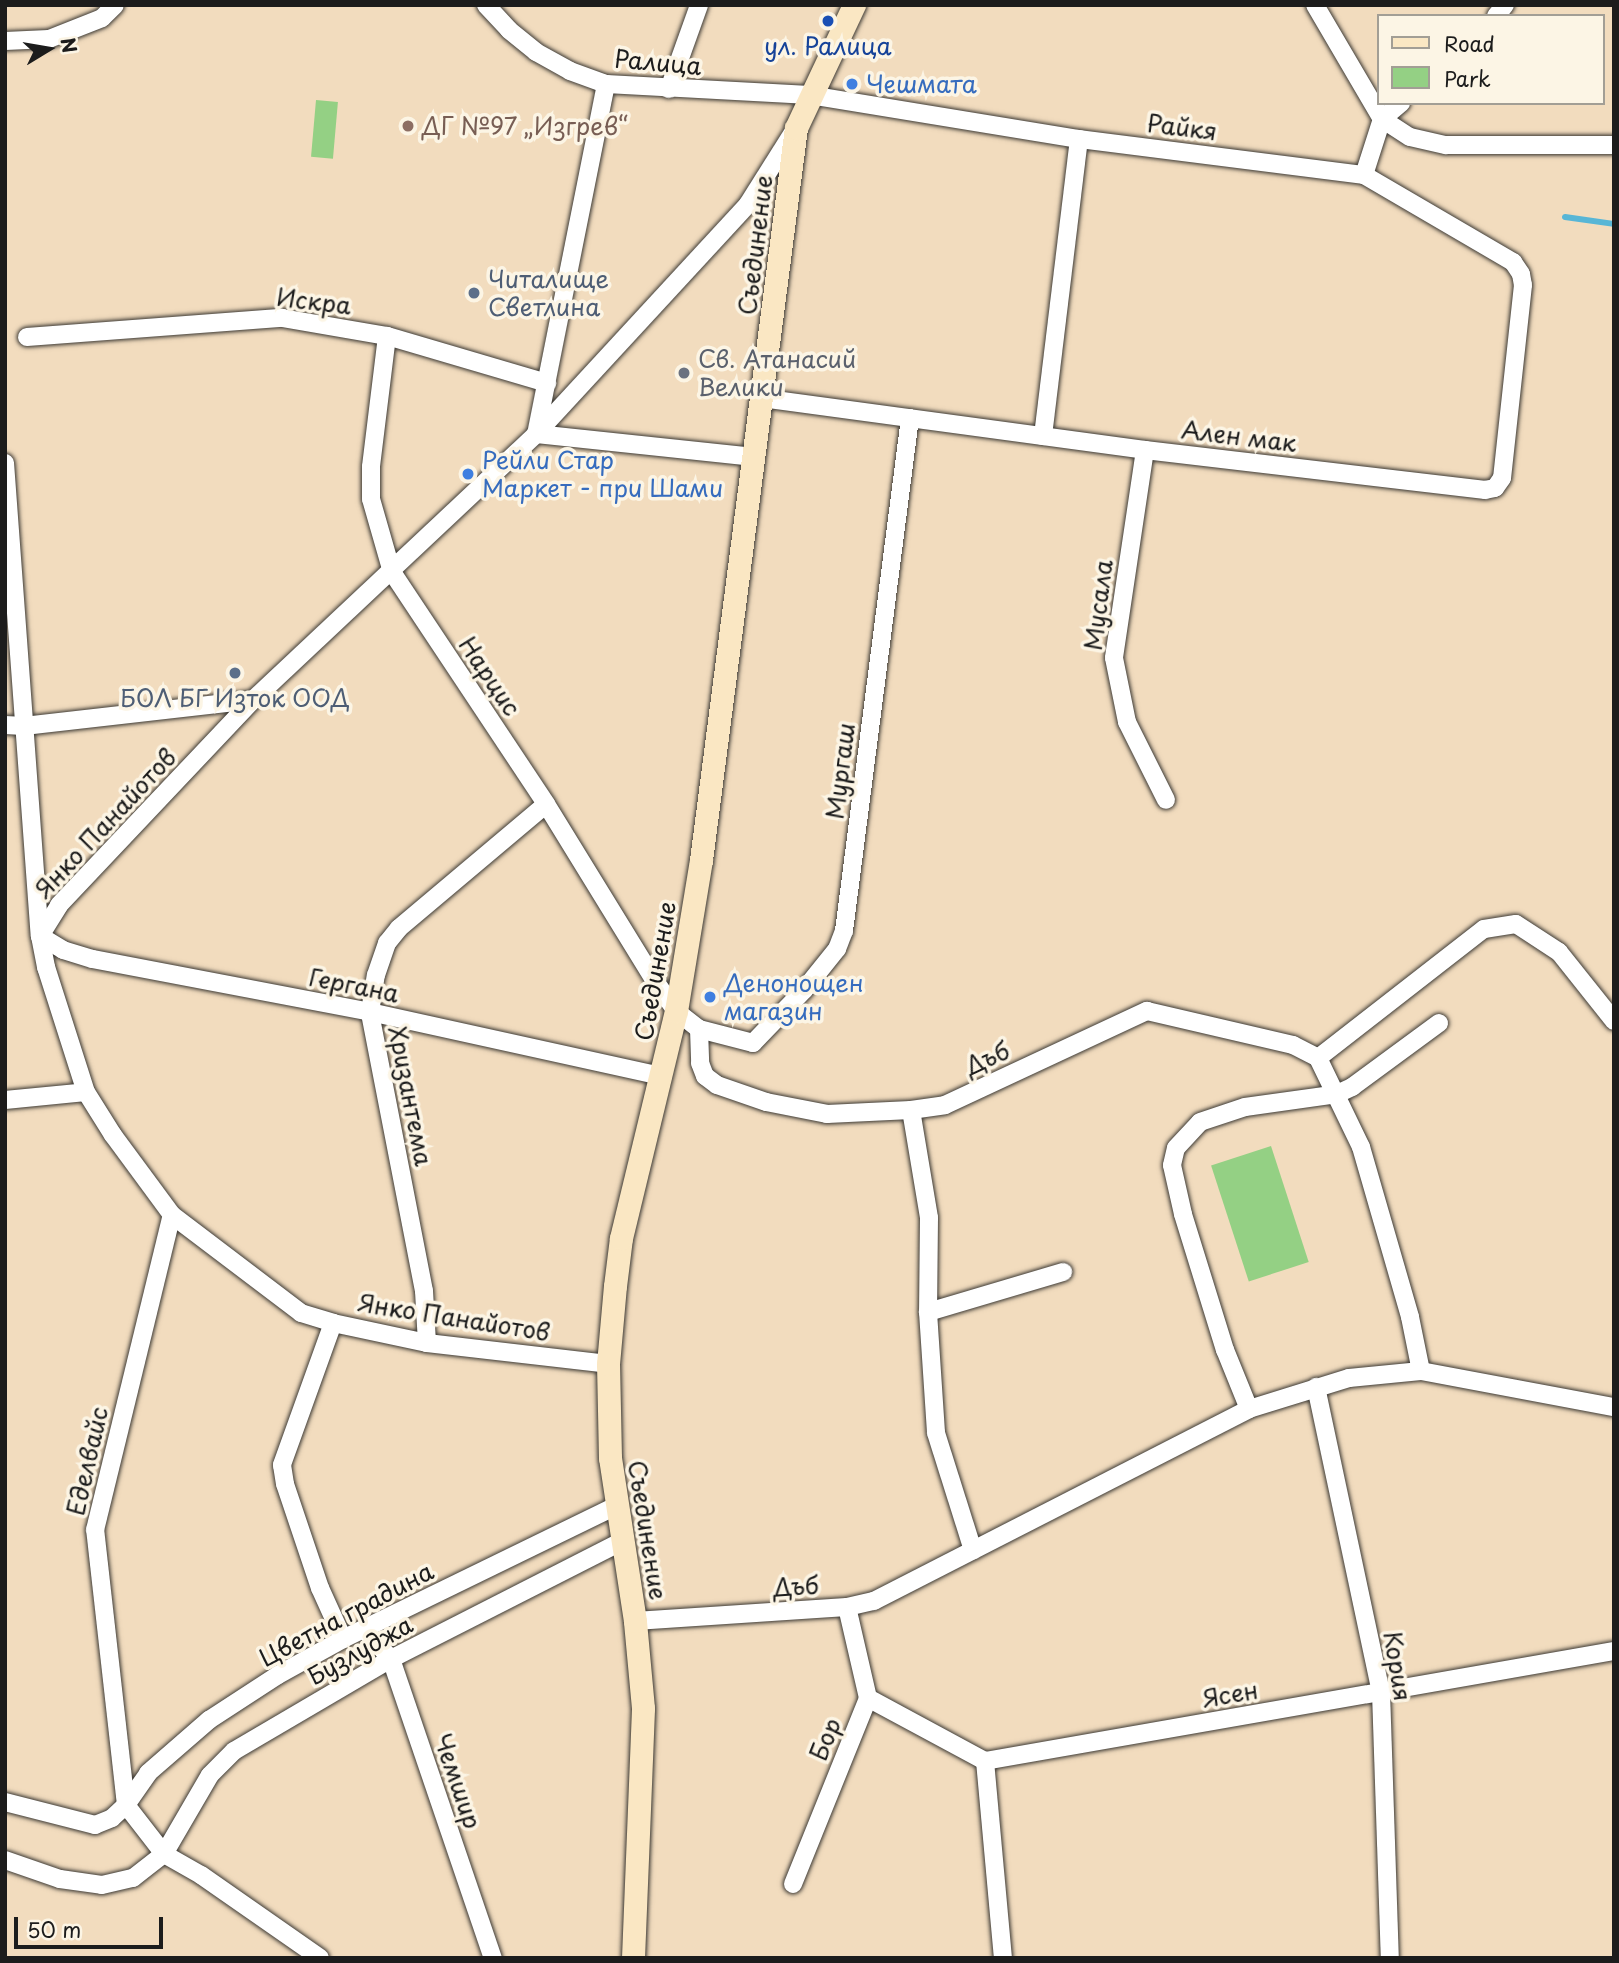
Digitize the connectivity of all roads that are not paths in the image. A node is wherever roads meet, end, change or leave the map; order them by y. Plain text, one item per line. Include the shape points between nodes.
1 (115, 5) edge
2 (486, 5) edge
3 (699, 5) edge
4 (854, 5) edge
5 (1315, 5) edge
6 (5, 41) edge
7 (607, 84) junction
8 (669, 89) junction
9 (810, 94) junction
10 (1399, 105) edge
11 (1382, 119) junction
12 (796, 128) junction
13 (1079, 139) junction
14 (1614, 145) edge
15 (1364, 175) junction
16 (1521, 274) joint
17 (387, 336) junction
18 (27, 337) dead end
19 (547, 383) junction
20 (762, 397) junction
21 (910, 418) junction
22 (536, 435) junction
23 (1043, 436) junction
24 (1145, 450) junction
25 (755, 457) junction
26 (5, 463) edge
27 (392, 572) junction
28 (253, 700) junction
29 (5, 724) edge
30 (24, 726) junction
31 (1166, 800) dead end
32 (546, 804) junction
33 (40, 936) junction
34 (676, 1011) junction
35 (370, 1012) junction
36 (1614, 1021) edge
37 (1439, 1023) dead end
38 (699, 1029) junction
39 (1318, 1058) junction
40 (662, 1076) junction
41 (86, 1092) junction
42 (1337, 1094) junction
43 (5, 1100) edge
44 (911, 1110) junction
45 (172, 1215) junction
46 (1063, 1272) dead end
47 (928, 1312) junction
48 (333, 1323) junction
49 (427, 1343) junction
50 (608, 1364) junction
51 (1421, 1371) junction
52 (1317, 1387) junction
53 (1614, 1407) edge
54 (1249, 1409) junction
55 (616, 1506) junction
56 (623, 1541) junction
57 (974, 1550) junction
58 (847, 1608) junction
59 (635, 1621) junction
60 (364, 1629) junction
61 (343, 1639) junction
62 (1614, 1651) edge
63 (391, 1659) junction
64 (1381, 1692) junction
65 (869, 1698) junction
66 (985, 1762) junction
67 (5, 1802) edge
68 (126, 1805) junction
69 (164, 1853) junction
70 (5, 1860) edge
71 (793, 1884) dead end
72 (320, 1958) edge
73 (493, 1958) edge
74 (633, 1958) edge
75 (1003, 1958) edge
76 (1390, 1958) edge

1 - 6 street via 103,18 49,39
2 - 7 street, Ралица via 536,52
3 - 8 street
4 - 9 street, Съединение
5 - 11 street
7 - 8 street, Ралица
7 - 19 street
8 - 9 street, Ралица
9 - 12 street, Съединение
9 - 13 street, Райкя
10 - 11 street
11 - 14 street via 1410,137 1447,145
11 - 15 street
12 - 20 street, Съединение
12 - 22 street, Янко Панайотов via 748,204
13 - 15 street, Райкя
13 - 23 street
15 - 16 street, Райкя via 1513,262
16 - 24 street, Ален мак via 1502,478 1495,488
17 - 18 street, Искра via 282,318
17 - 19 street, Искра
17 - 27 street, Нарцис via 371,499
19 - 22 street
20 - 21 street, Ален мак
20 - 25 street, Съединение
21 - 23 street, Ален мак
21 - 38 street, Мургаш via 844,931 837,949 813,980 753,1043
22 - 25 street
22 - 27 street, Янко Панайотов
23 - 24 street, Ален мак
24 - 31 street, Мусала via 1114,658 1126,722
25 - 34 street, Съединение
26 - 30 street
27 - 28 street, Янко Панайотов
27 - 32 street, Нарцис
28 - 30 street
28 - 33 street, Янко Панайотов via 59,905
29 - 30 street
30 - 33 street
32 - 34 street, Нарцис
32 - 35 street, Хризантема via 399,928 387,943
33 - 35 street, Гергана via 63,950 93,959
33 - 41 street, Янко Панайотов
34 - 38 street
34 - 40 street, Съединение
35 - 40 street, Гергана
35 - 49 street, Хризантема via 424,1291
36 - 39 street via 1559,953 1516,924 1484,929
37 - 42 street
38 - 44 street, Дъб via 700,1063 705,1076 718,1085 766,1102 827,1114
39 - 42 street
39 - 44 street, Дъб via 1293,1045 1147,1011 945,1105
40 - 50 street, Съединение via 621,1238
41 - 43 street
41 - 45 street, Янко Панайотов
42 - 51 street via 1361,1147
42 - 54 street via 1245,1107 1200,1122 1176,1148 1172,1165 1183,1214 1225,1350
44 - 47 street via 929,1218
45 - 48 street, Янко Панайотов via 302,1313
45 - 68 street, Еделвайс via 95,1530
46 - 47 street
47 - 57 street via 936,1433
48 - 49 street, Янко Панайотов
48 - 61 street via 282,1465 320,1588
49 - 50 street, Янко Панайотов
50 - 55 street, Съединение
51 - 52 street, Дъб via 1349,1378
51 - 53 street, Дъб
52 - 54 street, Дъб
52 - 64 street, Кория
54 - 57 street, Дъб
55 - 56 street, Съединение
55 - 60 street, Цветна градина
56 - 59 street, Съединение
56 - 63 street, Бузлуджа
57 - 58 street, Дъб via 874,1601
58 - 59 street, Дъб
58 - 65 street, Бор
59 - 74 street, Съединение via 643,1708
60 - 61 street, Цветна градина
60 - 63 street, Чемшир
61 - 68 street, Цветна градина via 209,1720 148,1773
62 - 64 street, Ясен
63 - 69 street, Бузлуджа via 234,1751 210,1775
63 - 73 street, Чемшир
64 - 66 street, Ясен
64 - 76 street, Кория
65 - 66 street
65 - 71 street, Бор
66 - 75 street
67 - 68 street via 95,1825
68 - 69 street
69 - 70 street, Бузлуджа via 133,1878 102,1885 60,1879
69 - 72 street

